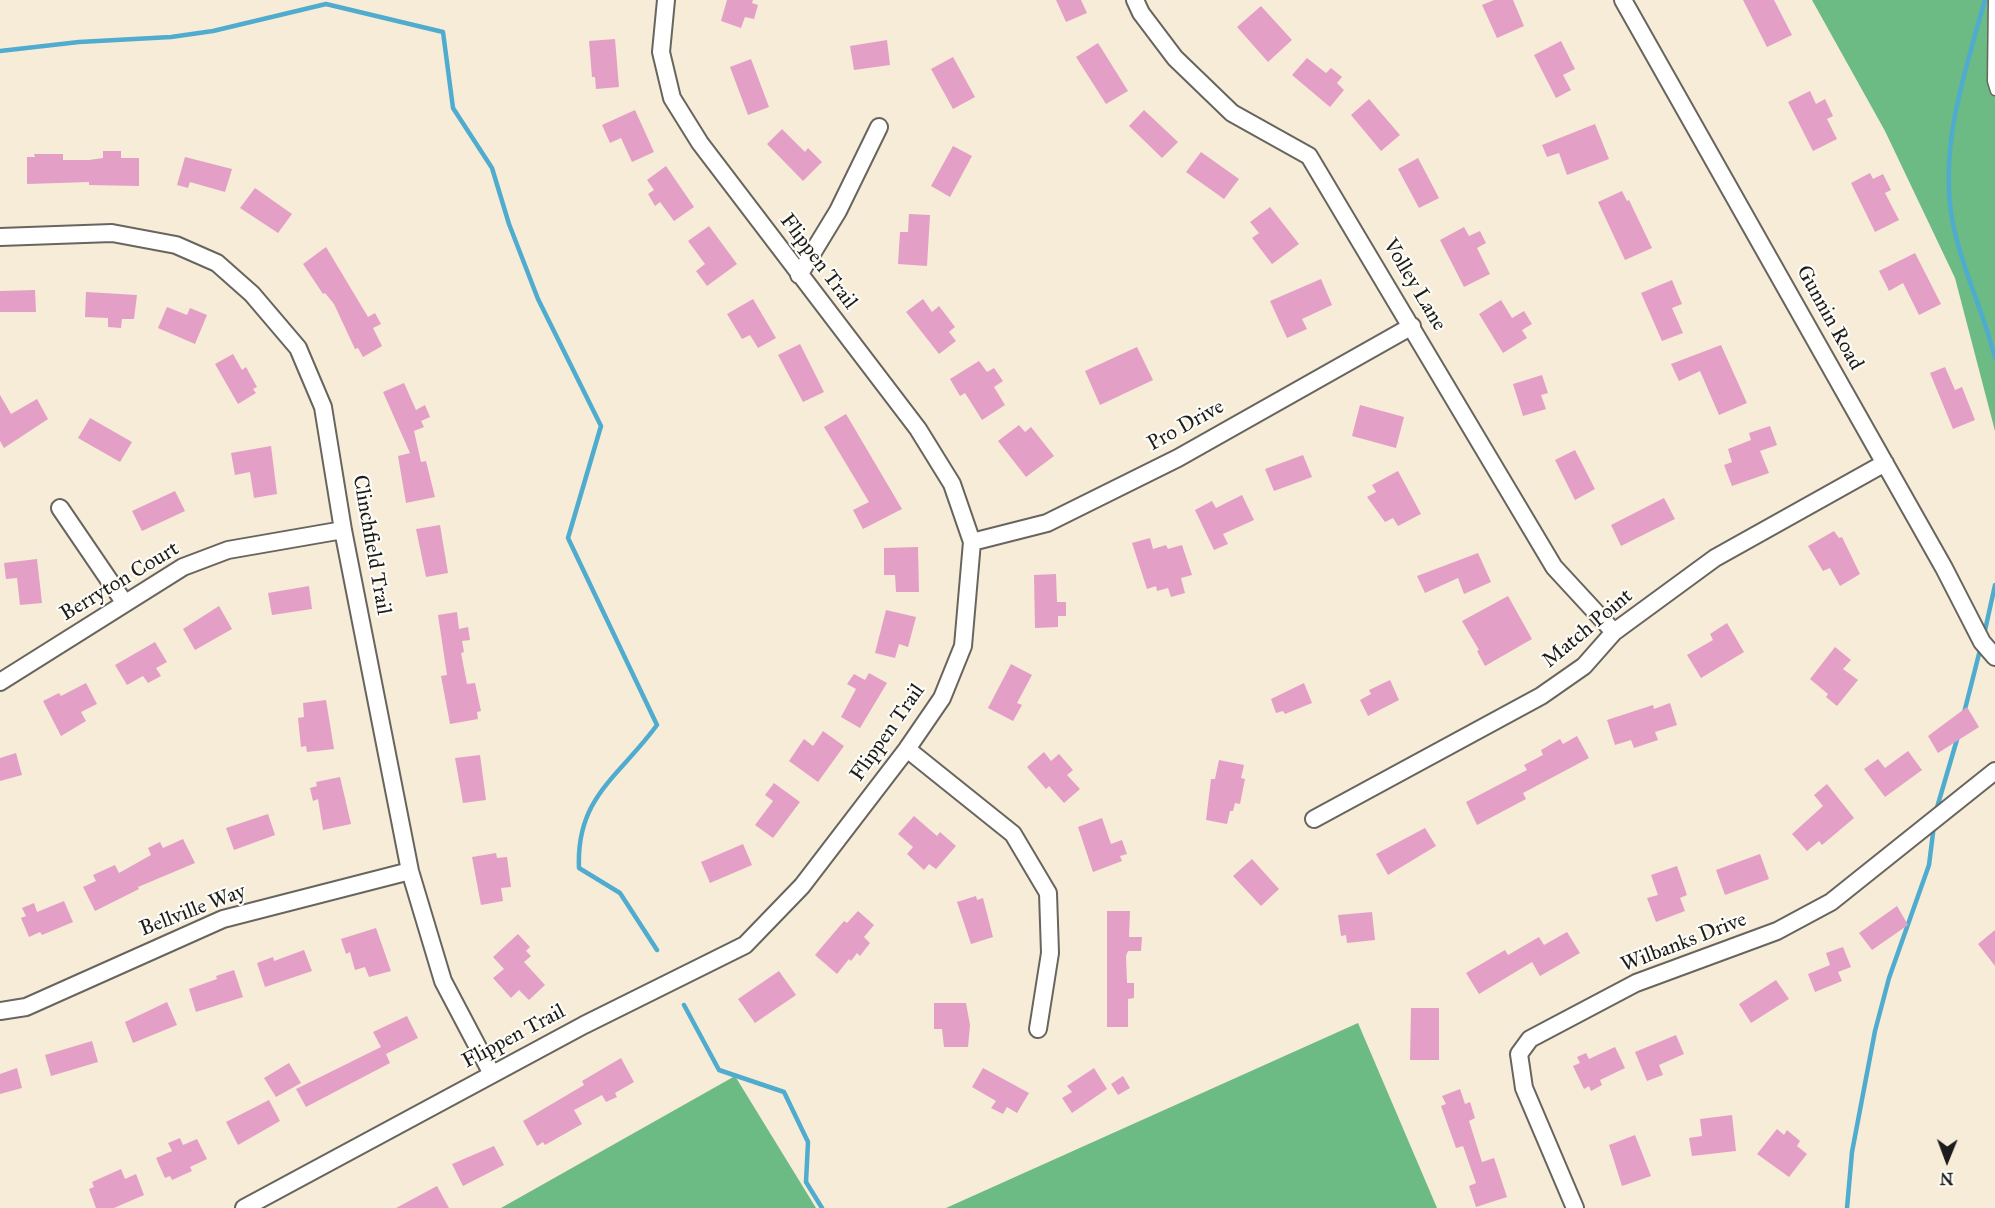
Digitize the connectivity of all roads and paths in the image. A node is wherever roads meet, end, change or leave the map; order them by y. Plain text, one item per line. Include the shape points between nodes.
1 (666, 0) edge
2 (1135, 0) edge
3 (1623, 0) edge
4 (1993, 0) edge
5 (1995, 91) edge
6 (879, 128) dead end
7 (0, 237) edge
8 (799, 276) junction
9 (1412, 326) junction
10 (1885, 463) junction
11 (60, 508) dead end
12 (343, 530) junction
13 (972, 542) junction
14 (124, 602) junction
15 (1614, 632) junction
16 (1995, 657) edge
17 (0, 682) edge
18 (907, 749) junction
19 (1995, 771) edge
20 (1314, 819) dead end
21 (410, 871) junction
22 (0, 1011) edge
23 (1038, 1029) dead end
24 (492, 1074) junction
25 (244, 1208) edge
26 (1575, 1208) edge

1 - 8 street, Flippen Trail via 661,52 672,99
2 - 9 street, Volley Lane via 1141,14 1175,58 1232,113 1309,156
3 - 10 street, Gunnin Road
4 - 5 lane
6 - 8 street via 838,212
7 - 12 street, Clinchfield Trail via 112,233 176,245 217,263 252,294 298,348 323,406
8 - 13 street, Flippen Trail via 918,429 952,484
9 - 13 street, Pro Drive via 1179,458 1058,518
9 - 15 street, Volley Lane via 1554,567
10 - 15 street, Match Point via 1715,558
10 - 16 street, Gunnin Road via 1982,642
11 - 14 street
12 - 14 street, Berryton Court via 228,550 183,567
12 - 21 street, Clinchfield Trail
13 - 18 street, Flippen Trail via 963,646 942,698
14 - 17 street, Berryton Court
15 - 20 street, Match Point via 1584,666 1541,696
18 - 23 street via 1013,834 1048,893 1050,953
18 - 24 street, Flippen Trail via 802,886 746,945
19 - 26 street, Wilbanks Drive via 1831,902 1777,931 1636,983 1530,1039 1519,1054 1524,1088
21 - 22 street, Bellville Way via 223,919 26,1007
21 - 24 street, Clinchfield Trail via 443,981
24 - 25 street, Flippen Trail

